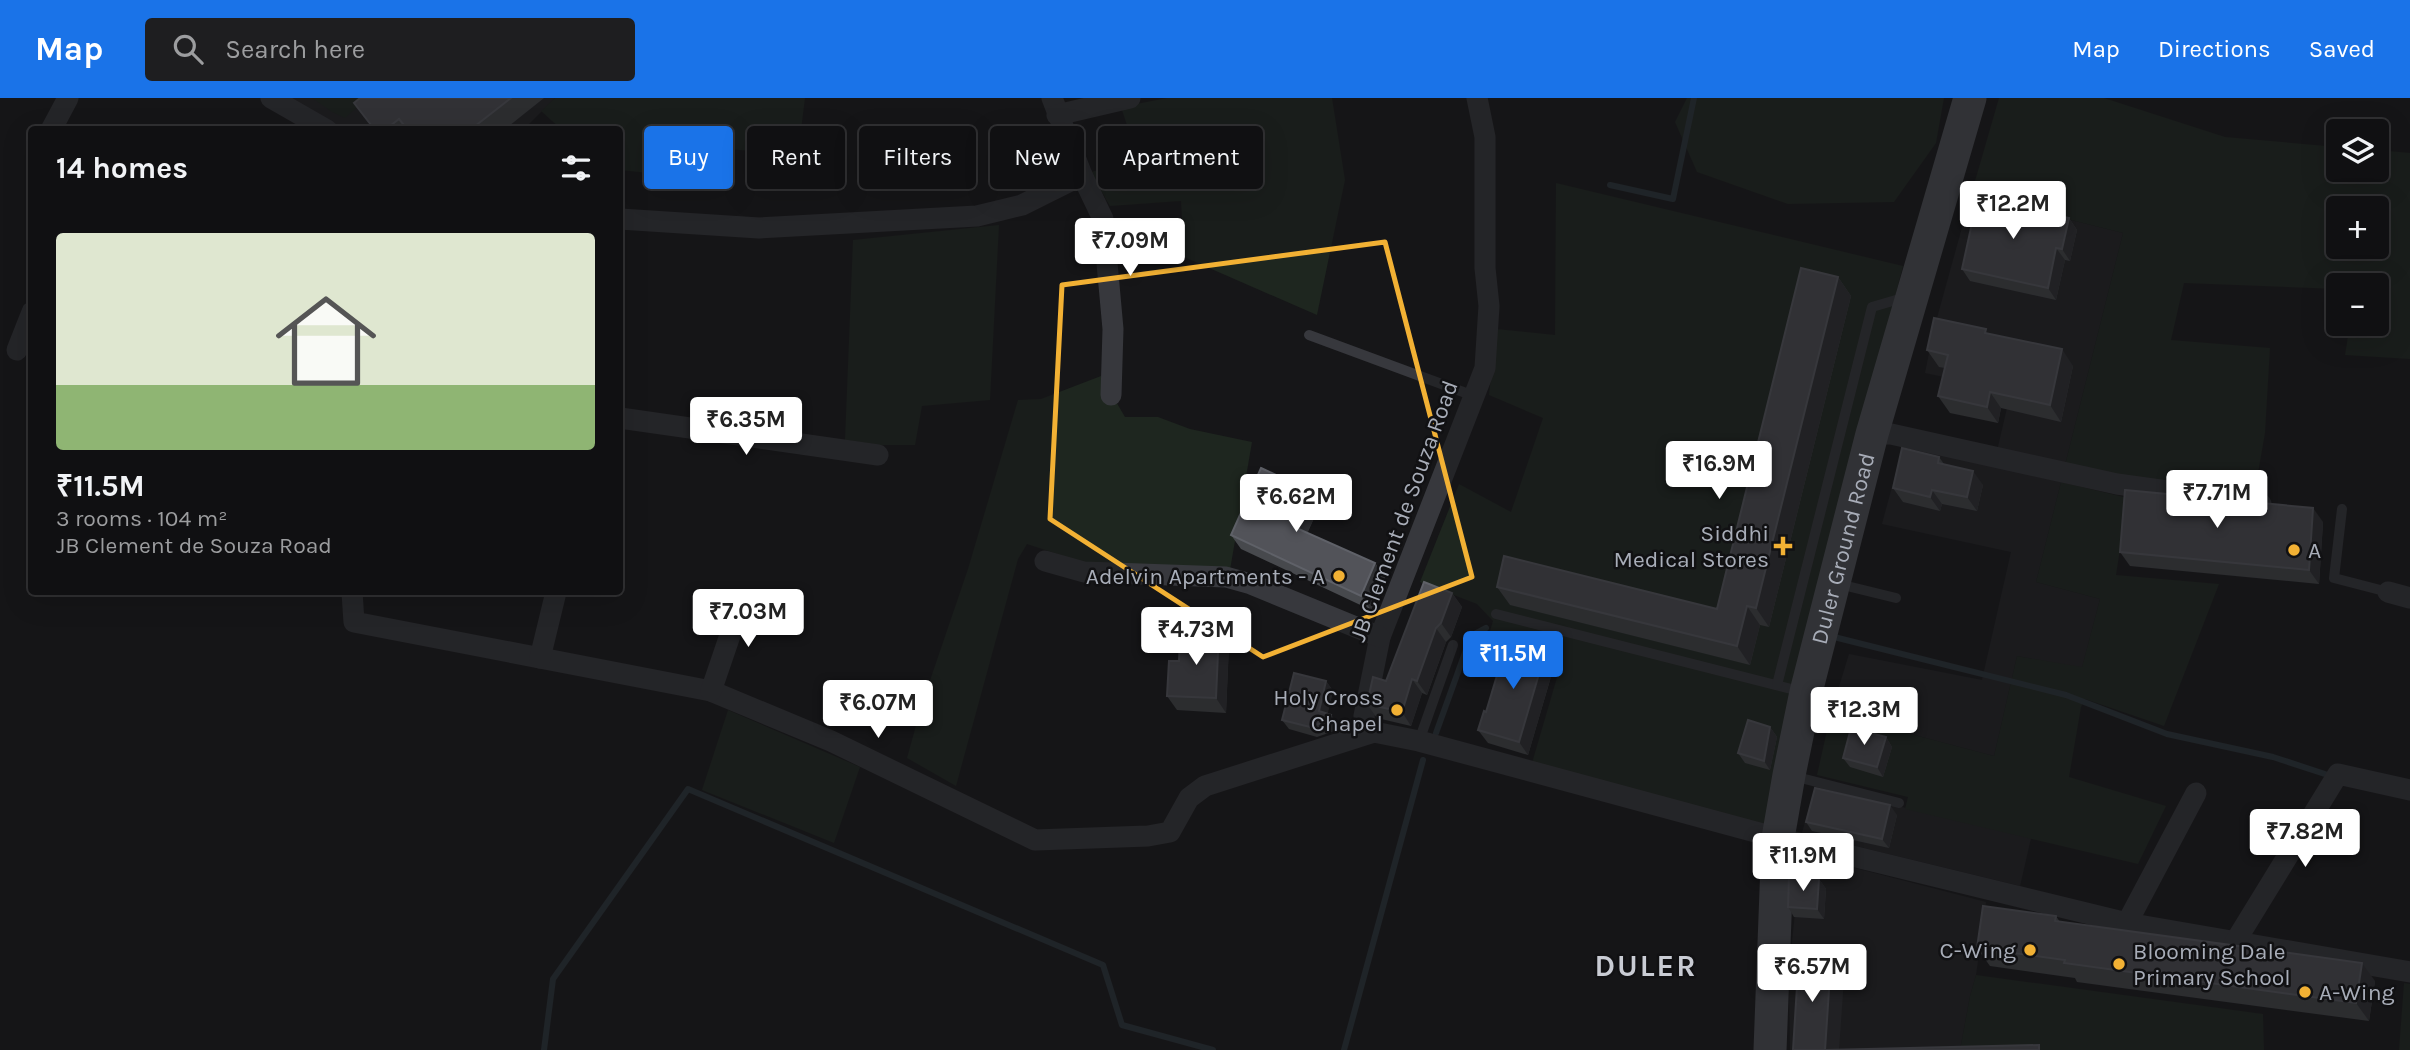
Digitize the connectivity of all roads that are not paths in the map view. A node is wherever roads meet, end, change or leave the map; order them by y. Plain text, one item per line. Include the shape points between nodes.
1 (68, 98) edge
2 (271, 98) edge
3 (1130, 98) edge
4 (1477, 98) edge
5 (1970, 98) edge
6 (1055, 106) edge
7 (53, 126) edge
8 (320, 126) edge
9 (1063, 126) edge
10 (1084, 179) edge
11 (1054, 189) edge
12 (623, 219) edge
13 (1912, 300) junction
14 (28, 322) edge
15 (1308, 335) dead end
16 (17, 350) dead end
17 (1111, 395) dead end
18 (1474, 396) junction
19 (623, 418) edge
20 (1872, 434) junction
21 (878, 455) dead end
22 (2261, 504) edge
23 (2342, 509) dead end
24 (1045, 561) dead end
25 (1851, 587) dead end
26 (2388, 592) joint
27 (352, 595) edge
28 (555, 595) edge
29 (1896, 598) dead end
30 (2410, 598) edge
31 (1496, 614) dead end
32 (792, 622) dead end
33 (1380, 637) junction
34 (1453, 645) dead end
35 (540, 658) junction
36 (1792, 688) junction
37 (711, 691) junction
38 (1374, 732) junction
39 (1419, 741) junction
40 (1788, 775) junction
41 (2410, 790) edge
42 (2196, 793) dead end
43 (1899, 803) dead end
44 (1777, 838) junction
45 (2127, 923) junction
46 (2235, 942) junction
47 (2410, 972) edge
48 (1770, 1050) edge

1 - 7 street
2 - 8 street
3 - 6 street
4 - 18 street, JB Clement de Souza Road via 1485,137 1489,306 1485,368
5 - 13 main road, Duler Ground Road
6 - 9 street
10 - 17 street via 1103,219 1113,329
11 - 12 street via 1022,205 977,216 759,228
13 - 20 main road, Duler Ground Road
13 - 36 lane via 1871,307
14 - 16 street
15 - 18 lane
18 - 33 street, JB Clement de Souza Road
19 - 21 street
20 - 22 street via 1891,434 2117,484
20 - 36 main road, Duler Ground Road
23 - 26 lane via 2334,578
24 - 33 street via 1084,572 1226,577
25 - 29 lane
26 - 30 street
27 - 35 street via 354,622
28 - 35 street
31 - 36 lane
32 - 37 street via 740,606
33 - 38 street, JB Clement de Souza Road via 1364,716 1365,725
34 - 39 lane
35 - 37 street
36 - 40 main road, Duler Ground Road
37 - 38 street via 831,741 1035,840 1170,832 1189,797 1205,786
38 - 39 street
39 - 44 street
40 - 43 lane
40 - 44 main road, Duler Ground Road
41 - 46 street via 2338,774
42 - 45 street
44 - 45 street
44 - 48 main road, Duler Ground Road
45 - 46 street
46 - 47 street

